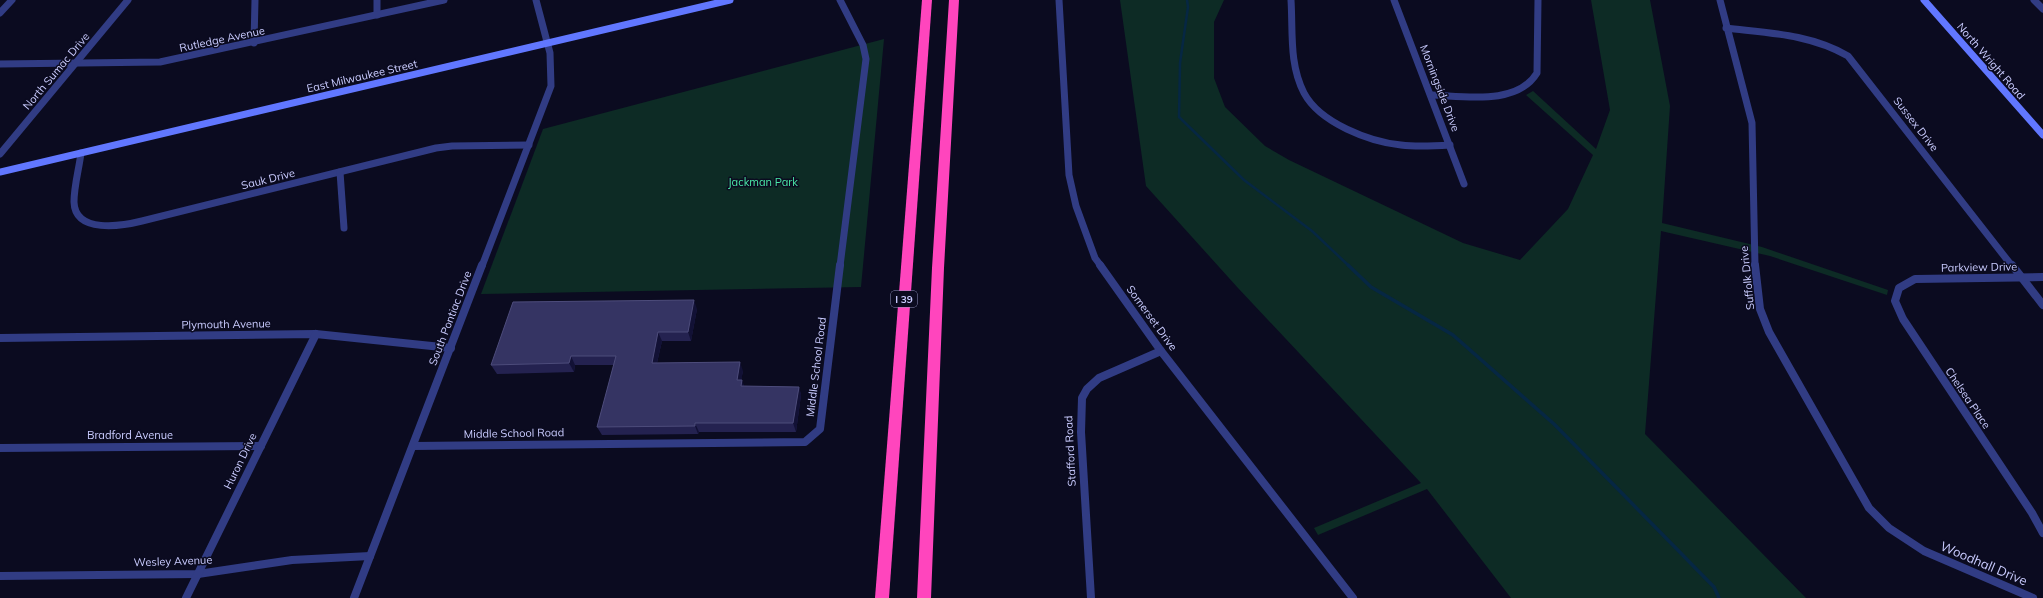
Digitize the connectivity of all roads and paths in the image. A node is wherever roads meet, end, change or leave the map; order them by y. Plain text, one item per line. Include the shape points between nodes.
1 (12, 0) edge
2 (128, 0) edge
3 (255, 0) edge
4 (377, 0) edge
5 (444, 0) edge
6 (536, 0) edge
7 (730, 0) edge
8 (840, 0) edge
9 (927, 0) edge
10 (954, 0) edge
11 (1059, 0) edge
12 (1291, 0) edge
13 (1394, 0) edge
14 (1538, 0) edge
15 (1720, 0) edge
16 (1924, 0) edge
17 (2034, 0) edge
18 (2043, 9) edge
19 (0, 13) edge
20 (377, 15) junction
21 (1726, 28) junction
22 (254, 43) junction
23 (548, 43) junction
24 (0, 64) edge
25 (76, 64) junction
26 (1431, 95) junction
27 (2043, 135) edge
28 (529, 145) junction
29 (1450, 145) junction
30 (81, 153) junction
31 (0, 154) edge
32 (0, 172) edge
33 (340, 172) junction
34 (1464, 184) dead end
35 (344, 228) dead end
36 (2021, 277) junction
37 (2043, 277) edge
38 (1915, 280) joint
39 (2043, 305) edge
40 (316, 334) junction
41 (0, 338) edge
42 (451, 348) junction
43 (1161, 351) junction
44 (261, 446) junction
45 (413, 446) junction
46 (0, 448) edge
47 (2043, 534) edge
48 (1924, 551) joint
49 (370, 556) junction
50 (198, 574) junction
51 (0, 576) edge
52 (186, 598) edge
53 (354, 598) edge
54 (882, 598) edge
55 (924, 598) edge
56 (1091, 598) edge
57 (1353, 598) edge
58 (2033, 598) edge

1 - 19 street
2 - 25 street, North Sumac Drive
3 - 22 street
4 - 20 street
5 - 20 street, Rutledge Avenue
6 - 23 street, South Pontiac Drive
7 - 23 main road, East Milwaukee Street
8 - 45 street, Middle School Road via 863,45 866,59 820,430 805,442
9 - 54 highway, I 39
10 - 55 highway via 938,268
11 - 43 street, Somerset Drive via 1069,175 1076,206 1095,258
12 - 29 street via 1293,51 1304,92 1313,106 1344,126 1382,142 1408,146
13 - 26 street, Morningside Drive
14 - 26 street via 1537,73 1530,83 1521,90 1502,94
15 - 21 street, Suffolk Drive
16 - 27 main road, North Wright Road
17 - 18 street
20 - 22 street, Rutledge Avenue
21 - 36 street, Sussex Drive via 1806,39 1825,44 1848,56
21 - 48 street, Suffolk Drive via 1752,123 1754,248 1760,309 1766,327 1869,508 1889,528
22 - 25 street, Rutledge Avenue via 160,62
23 - 28 street, South Pontiac Drive via 552,73 550,86
23 - 30 main road, East Milwaukee Street
24 - 25 street, Rutledge Avenue
25 - 31 street, North Sumac Drive
26 - 29 street, Morningside Drive
28 - 33 street, Sauk Drive via 436,148
28 - 42 street, South Pontiac Drive
29 - 34 street, Morningside Drive
30 - 32 main road, East Milwaukee Street
30 - 33 street, Sauk Drive via 74,203 76,211 86,221 106,226 131,224
33 - 35 street
36 - 37 street, Parkview Drive
36 - 38 street, Parkview Drive
36 - 39 street, Sussex Drive
38 - 47 street, Chelsea Place via 1899,288 1896,295 1897,310 2032,513
40 - 41 street, Plymouth Avenue
40 - 42 street, Plymouth Avenue
40 - 44 street, Huron Drive
42 - 45 street, South Pontiac Drive
43 - 56 street, Stafford Road via 1099,378 1087,389 1082,398 1081,432
43 - 57 street, Somerset Drive
44 - 46 street, Bradford Avenue
44 - 50 street, Huron Drive
45 - 49 street, South Pontiac Drive
48 - 58 street, Woodhall Drive
49 - 50 street, Wesley Avenue via 292,560
49 - 53 street, South Pontiac Drive
50 - 51 street, Wesley Avenue
50 - 52 street, Huron Drive

